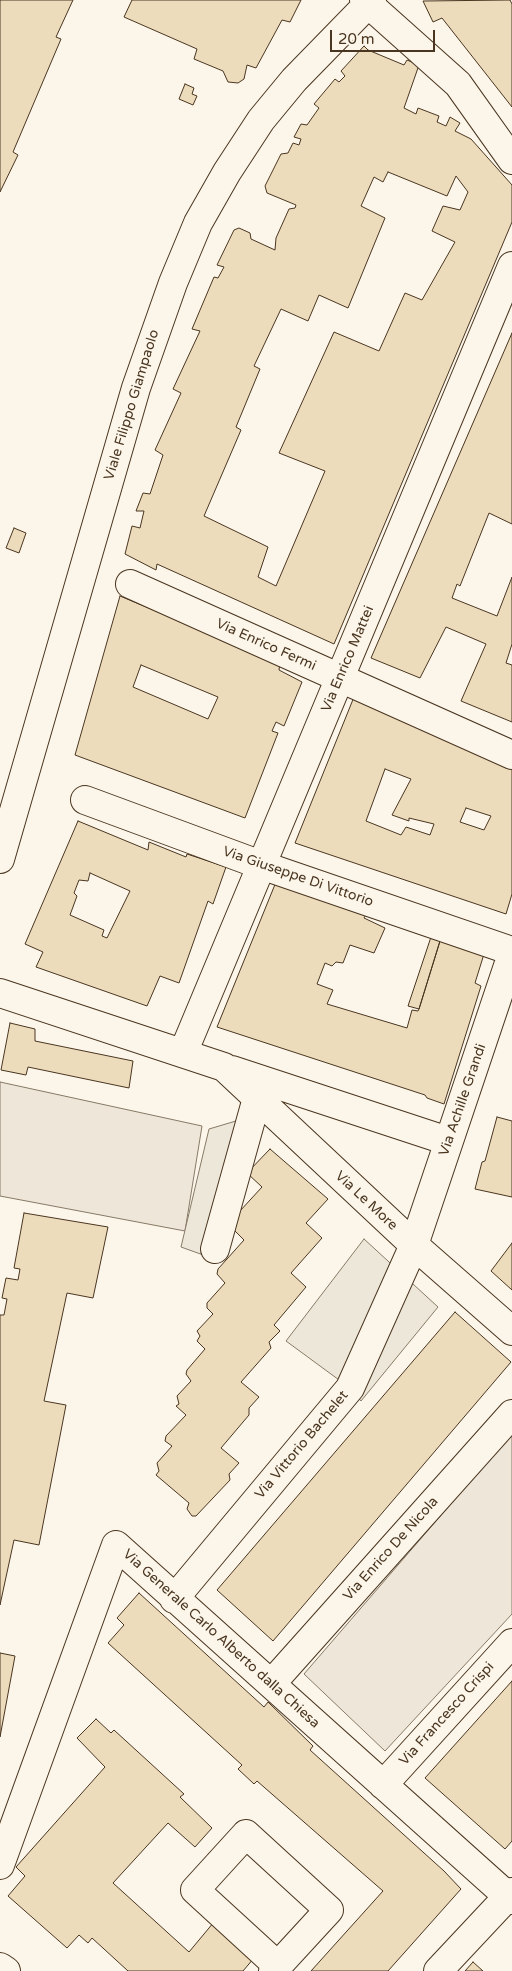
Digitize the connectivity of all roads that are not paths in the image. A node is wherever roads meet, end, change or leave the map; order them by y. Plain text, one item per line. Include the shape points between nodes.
1 (368, 1) edge
2 (512, 160) edge
3 (512, 266) edge
4 (130, 584) dead end
5 (340, 678) junction
6 (512, 755) edge
7 (85, 800) dead end
8 (0, 859) edge
9 (261, 865) junction
10 (512, 953) edge
11 (0, 993) edge
12 (183, 1053) junction
13 (224, 1067) junction
14 (257, 1098) junction
15 (448, 1141) junction
16 (414, 1245) junction
17 (215, 1249) dead end
18 (512, 1331) edge
19 (512, 1414) edge
20 (174, 1599) junction
21 (512, 1643) edge
22 (271, 1684) junction
23 (383, 1785) junction
24 (0, 1865) edge
25 (511, 1896) edge
26 (0, 1967) edge
27 (276, 1968) edge
28 (6, 1971) edge
29 (438, 1971) edge

1 - 2 street via 458,84
1 - 8 street, Viale Filippo Giampaolo via 294,80 262,120 227,172 195,232 136,388
3 - 5 street, Via Enrico Mattei
4 - 5 street, Via Enrico Fermi
5 - 6 street, Via Enrico Fermi
5 - 9 street, Via Enrico Mattei
7 - 9 street, Via Giuseppe Di Vittorio
9 - 10 street, Via Giuseppe Di Vittorio
9 - 12 street, Via Enrico Mattei
10 - 15 street, Via Achille Grandi
11 - 12 street, Via Le More
12 - 13 street, Via Le More
13 - 14 street, Via Le More
13 - 15 street, Via Le More
14 - 16 street, Via Le More
14 - 17 street
15 - 16 street, Via Achille Grandi
16 - 18 street, Via Le More
16 - 20 street, Via Vittorio Bachelet via 350,1388
19 - 22 street, Via Enrico De Nicola
20 - 22 street, Via Generale Carlo Alberto dalla Chiesa
20 - 24 street, Via Generale Carlo Alberto dalla Chiesa via 116,1545
21 - 23 street, Via Francesco Crispi
22 - 23 street, Via Generale Carlo Alberto dalla Chiesa
23 - 25 street, Via Generale Carlo Alberto dalla Chiesa
25 - 29 street
26 - 28 street
27 - 27 street via 329,1910 246,1834 195,1890

